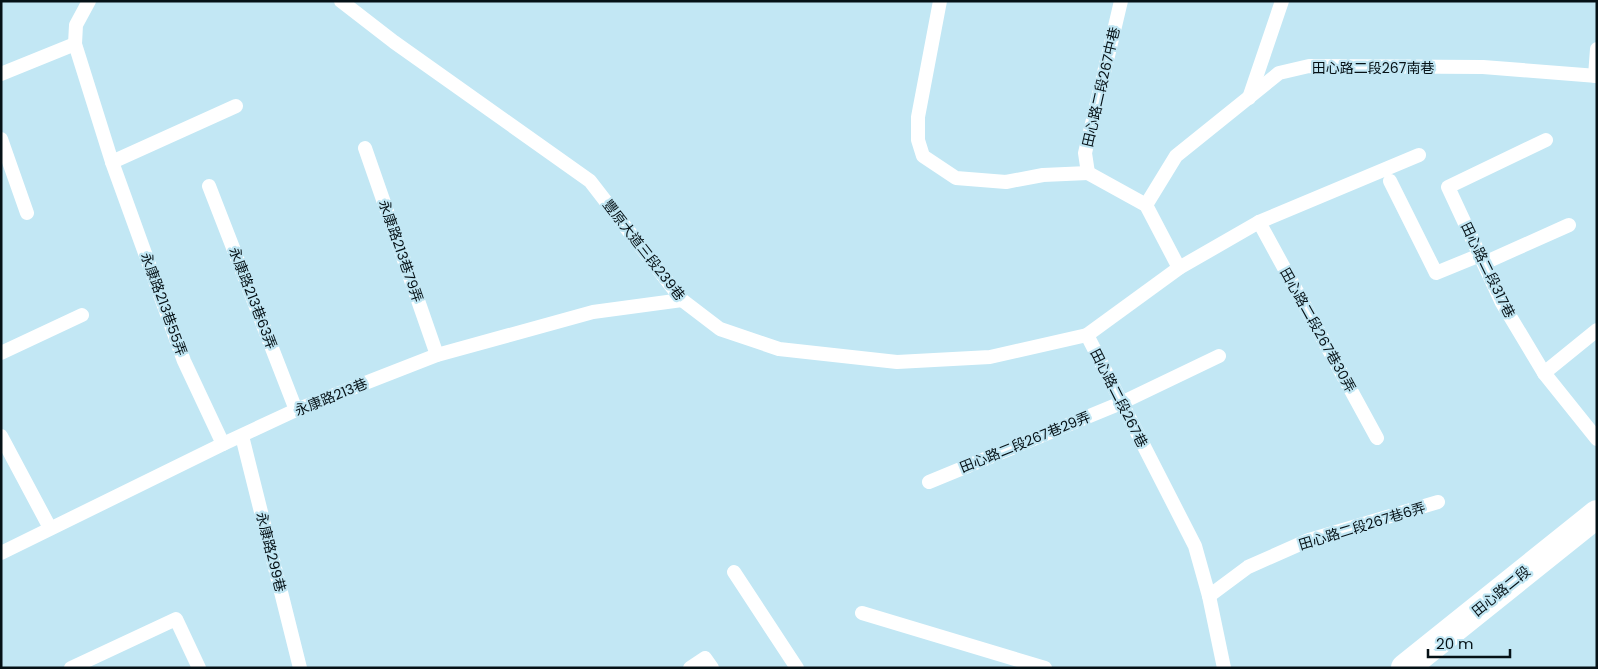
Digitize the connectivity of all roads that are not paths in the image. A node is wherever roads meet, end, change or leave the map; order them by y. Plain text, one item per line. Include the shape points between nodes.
1 (88, 1) edge
2 (341, 1) edge
3 (940, 1) edge
4 (1121, 1) edge
5 (1282, 1) edge
6 (75, 44) junction
7 (1597, 48) edge
8 (1, 74) edge
9 (1596, 76) edge
10 (1249, 99) junction
11 (236, 106) dead end
12 (1, 138) edge
13 (1546, 140) dead end
14 (365, 148) dead end
15 (1419, 155) dead end
16 (112, 162) junction
17 (1088, 172) junction
18 (1390, 181) dead end
19 (209, 186) dead end
20 (1146, 205) junction
21 (27, 213) dead end
22 (1259, 222) junction
23 (1569, 225) dead end
24 (1482, 259) junction
25 (1179, 268) junction
26 (682, 300) junction
27 (82, 315) dead end
28 (1597, 330) edge
29 (1087, 335) junction
30 (1, 353) edge
31 (437, 355) junction
32 (1220, 356) dead end
33 (1544, 373) junction
34 (1121, 403) junction
35 (296, 410) junction
36 (1, 436) edge
37 (242, 436) junction
38 (1377, 438) dead end
39 (1597, 439) edge
40 (223, 444) junction
41 (929, 482) dead end
42 (1438, 502) dead end
43 (1597, 514) edge
44 (50, 528) junction
45 (1, 553) edge
46 (734, 572) dead end
47 (1209, 596) junction
48 (862, 613) dead end
49 (71, 668) edge
50 (199, 668) edge
51 (300, 668) edge
52 (690, 668) edge
53 (712, 668) edge
54 (797, 668) edge
55 (1046, 668) edge
56 (1224, 668) edge
57 (1405, 668) edge

1 - 6 lane, 永康路213巷55弄 via 76,25
2 - 26 lane, 豐原大道三段239巷 via 590,181
3 - 17 lane via 918,117 918,140 923,156 956,178 1006,182 1043,174
4 - 17 lane, 田心路二段267中巷 via 1085,153
5 - 10 lane
6 - 8 lane
6 - 16 lane, 永康路213巷55弄
7 - 9 lane
9 - 10 lane, 田心路二段267南巷 via 1484,68 1309,66 1279,73
10 - 20 lane, 田心路二段267南巷 via 1176,156
11 - 16 lane
12 - 21 lane
13 - 24 lane, 田心路二段317巷 via 1448,187
14 - 31 lane, 永康路213巷79弄
15 - 22 lane
16 - 40 lane, 永康路213巷55弄 via 184,361
17 - 20 lane
18 - 24 lane via 1436,273
19 - 35 lane, 永康路213巷63弄
20 - 25 lane
22 - 25 lane
22 - 38 lane, 田心路二段267巷30弄
23 - 24 lane
24 - 33 lane, 田心路二段317巷 via 1502,303
25 - 29 lane, 田心路二段267巷
26 - 29 lane, 豐原大道三段239巷 via 720,329 780,349 897,362 990,357
26 - 31 lane, 永康路213巷 via 593,312
27 - 30 lane
28 - 33 lane
29 - 34 lane, 田心路二段267巷
31 - 35 lane, 永康路213巷
32 - 34 lane, 田心路二段267巷29弄
33 - 39 lane, 田心路二段317巷
34 - 41 lane, 田心路二段267巷29弄
34 - 47 lane, 田心路二段267巷 via 1195,546
35 - 37 lane, 永康路213巷
36 - 44 lane
37 - 40 lane, 永康路213巷
37 - 51 lane, 永康路299巷
40 - 44 lane, 永康路213巷
42 - 47 lane, 田心路二段267巷6弄 via 1309,540 1248,567
43 - 57 street, 田心路二段
44 - 45 lane, 永康路213巷
46 - 54 lane
47 - 56 lane, 田心路二段267巷
48 - 55 lane
49 - 50 lane via 176,619
52 - 53 lane via 705,658

